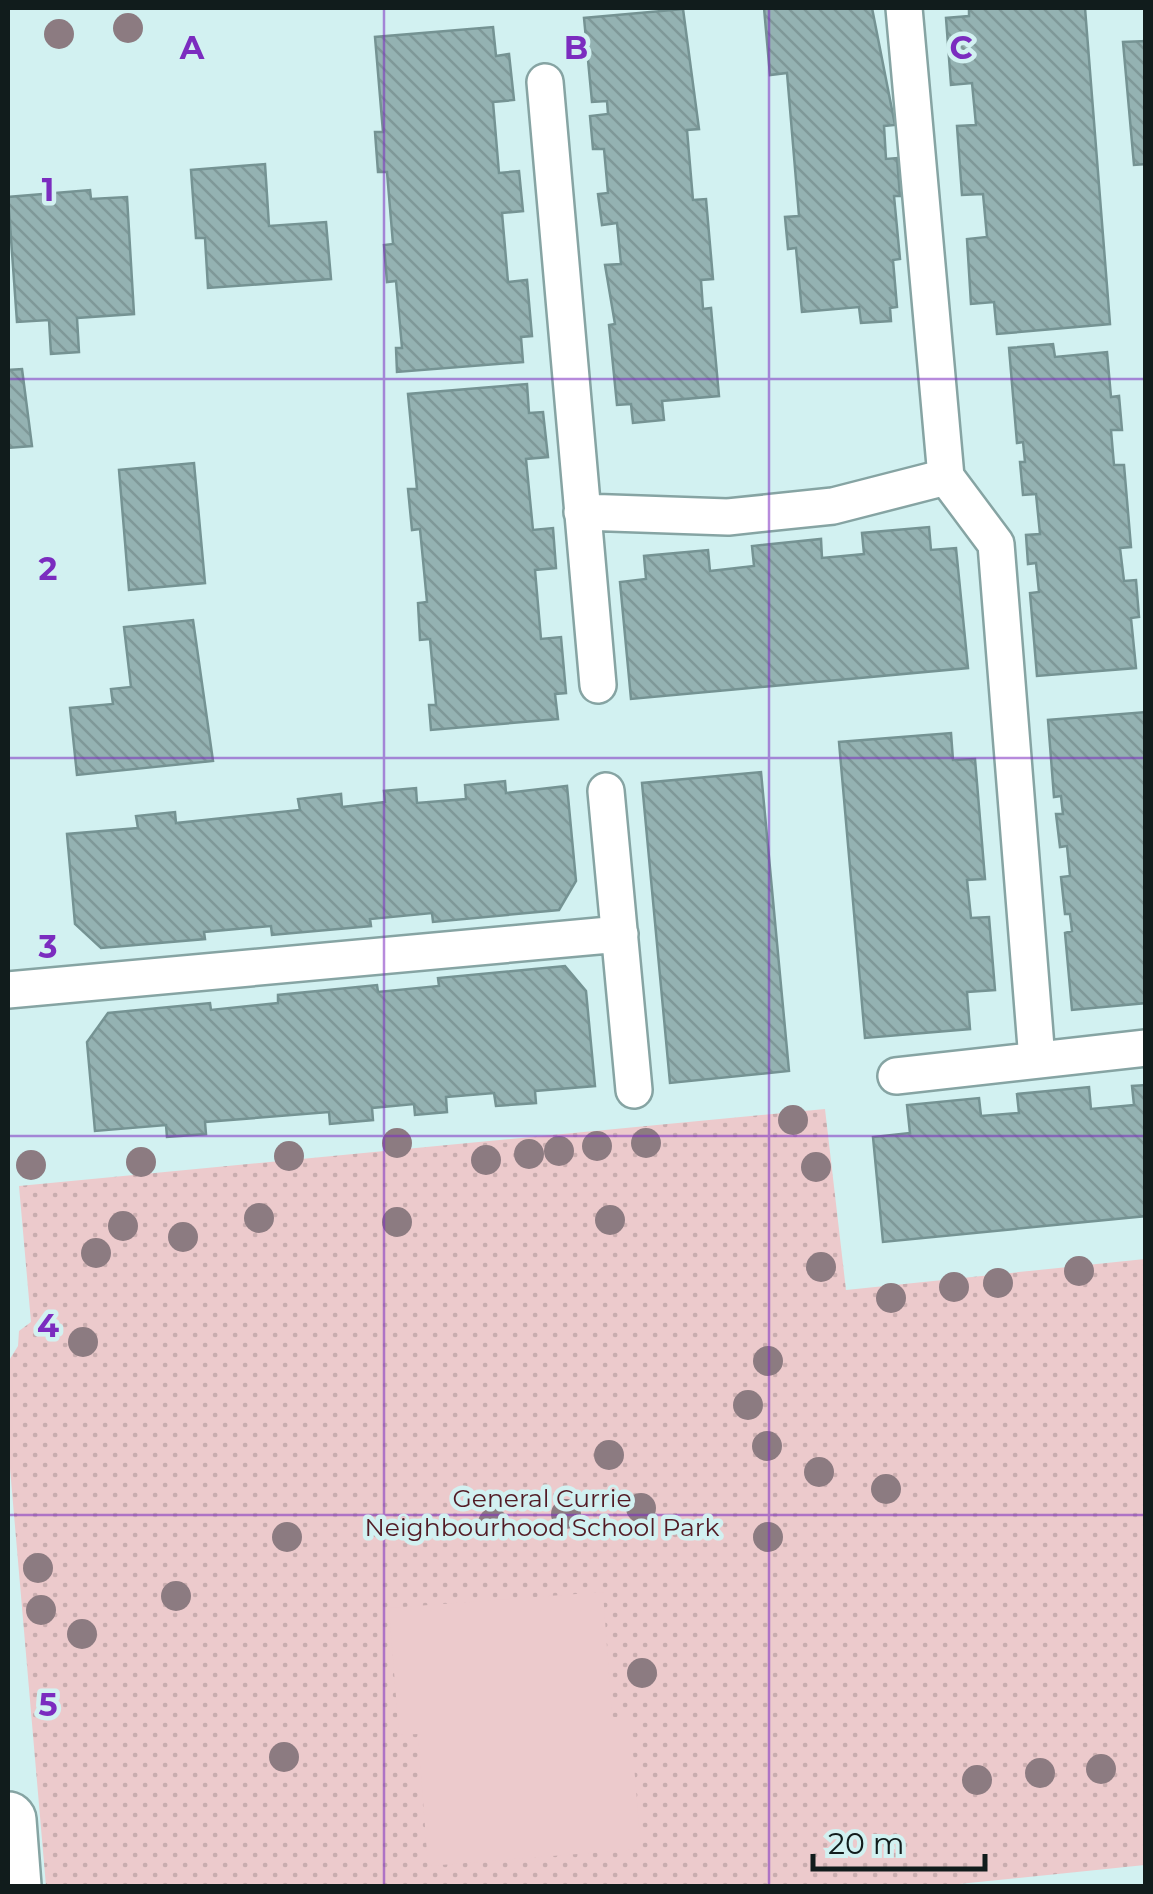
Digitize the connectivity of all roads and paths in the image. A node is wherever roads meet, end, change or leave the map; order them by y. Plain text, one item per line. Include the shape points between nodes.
1 (904, 8) edge
2 (545, 82) dead end
3 (946, 478) junction
4 (582, 512) junction
5 (598, 685) dead end
6 (606, 791) dead end
7 (620, 934) junction
8 (8, 990) edge
9 (1146, 1048) edge
10 (1038, 1060) junction
11 (896, 1076) dead end
12 (634, 1090) dead end

1 - 3 lane
2 - 4 lane
3 - 4 lane via 833,506 728,517
3 - 10 lane via 996,544
4 - 5 lane
6 - 7 lane
7 - 8 lane
7 - 12 lane
9 - 10 lane
10 - 11 lane

